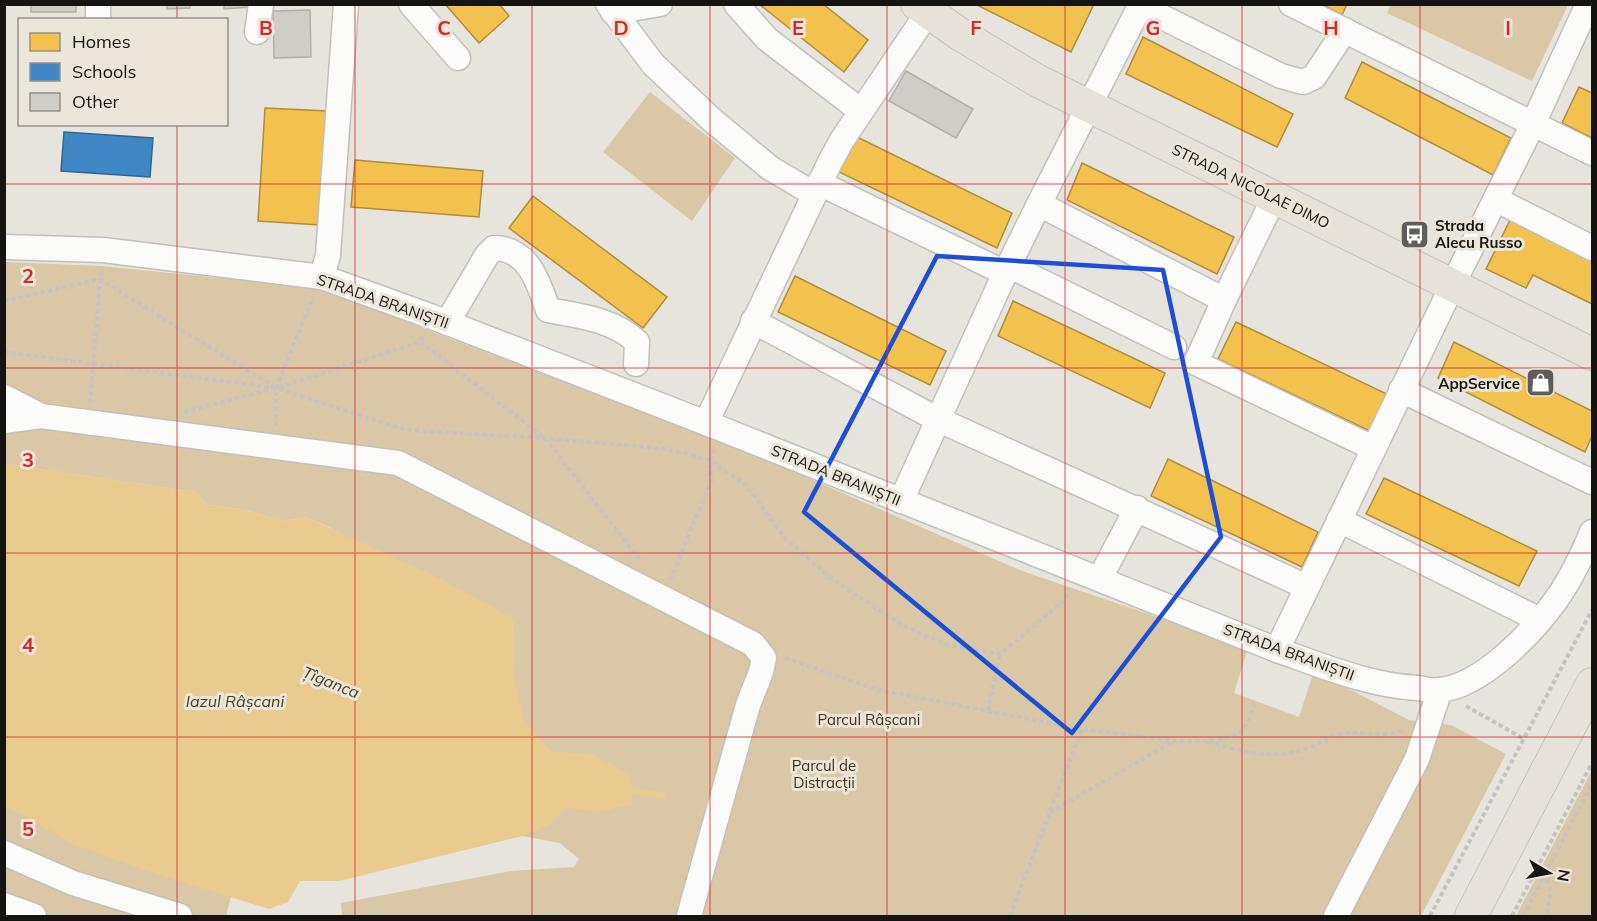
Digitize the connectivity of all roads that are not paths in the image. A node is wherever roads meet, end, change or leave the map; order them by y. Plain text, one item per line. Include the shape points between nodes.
1 (261, 4) edge
2 (346, 4) edge
3 (411, 4) edge
4 (660, 4) edge
5 (736, 4) edge
6 (1291, 4) edge
7 (1588, 4) edge
8 (1140, 5) edge
9 (613, 7) edge
10 (923, 7) edge
11 (1345, 30) junction
12 (257, 32) dead end
13 (458, 58) dead end
14 (1087, 107) junction
15 (861, 111) junction
16 (1533, 124) junction
17 (1593, 153) edge
18 (816, 189) junction
19 (1274, 198) junction
20 (1497, 200) junction
21 (1039, 204) junction
22 (4, 247) edge
23 (1593, 248) edge
24 (1006, 269) junction
25 (322, 277) junction
26 (1453, 284) junction
27 (1224, 300) junction
28 (439, 319) junction
29 (753, 321) junction
30 (1174, 347) dead end
31 (1593, 354) edge
32 (636, 364) dead end
33 (1401, 390) junction
34 (4, 397) edge
35 (41, 416) junction
36 (938, 418) junction
37 (4, 421) edge
38 (712, 425) junction
39 (1374, 448) junction
40 (1593, 482) edge
41 (901, 501) junction
42 (1137, 508) junction
43 (1339, 520) junction
44 (1593, 532) edge
45 (1100, 578) junction
46 (1307, 587) junction
47 (1540, 620) junction
48 (1277, 650) junction
49 (1593, 684) edge
50 (1440, 690) junction
51 (1593, 714) edge
52 (1560, 746) junction
53 (4, 853) edge
54 (4, 905) edge
55 (34, 916) edge
56 (180, 916) edge
57 (689, 916) edge
58 (1336, 916) edge
59 (1471, 916) edge

1 - 12 street
2 - 25 street via 328,255
3 - 13 street
4 - 9 street
5 - 15 street via 767,39
6 - 11 street
7 - 16 street
8 - 11 street via 1281,76 1303,82 1314,77
8 - 14 street
9 - 18 street via 653,64 712,120 770,168
10 - 14 main road, STRADA NICOLAE DIMO via 997,57
10 - 15 street
11 - 16 street
14 - 19 main road, STRADA NICOLAE DIMO
14 - 21 street
15 - 18 street
16 - 17 street
16 - 20 street
18 - 24 street
18 - 29 street
19 - 26 main road, STRADA NICOLAE DIMO
19 - 27 street
20 - 23 street
20 - 26 street
21 - 24 street
21 - 27 street
22 - 25 street, STRADA BRANIȘTII via 103,250
24 - 30 street
24 - 36 street
25 - 28 street, STRADA BRANIȘTII
26 - 31 main road, STRADA NICOLAE DIMO
26 - 33 street
27 - 39 street via 1196,363
28 - 32 street via 487,255 494,248 504,248 529,265 548,310 601,321 628,333 637,342
28 - 38 street, STRADA BRANIȘTII
29 - 36 street
29 - 38 street
33 - 39 street
33 - 40 street
34 - 35 street
35 - 37 street
35 - 57 street via 398,463 753,644 764,658 761,672 748,705
36 - 41 street
36 - 42 street
38 - 41 street, STRADA BRANIȘTII
39 - 43 street
41 - 45 street, STRADA BRANIȘTII
42 - 45 street
42 - 46 street
43 - 46 street
43 - 47 street
44 - 47 street, STRADA BRANIȘTII via 1571,577
45 - 48 street, STRADA BRANIȘTII
46 - 48 street
47 - 50 street, STRADA BRANIȘTII via 1488,669
48 - 50 street, STRADA BRANIȘTII via 1392,687
49 - 52 main road
50 - 58 street via 1417,759
51 - 52 main road
52 - 59 main road
53 - 56 street via 73,883
54 - 55 street

